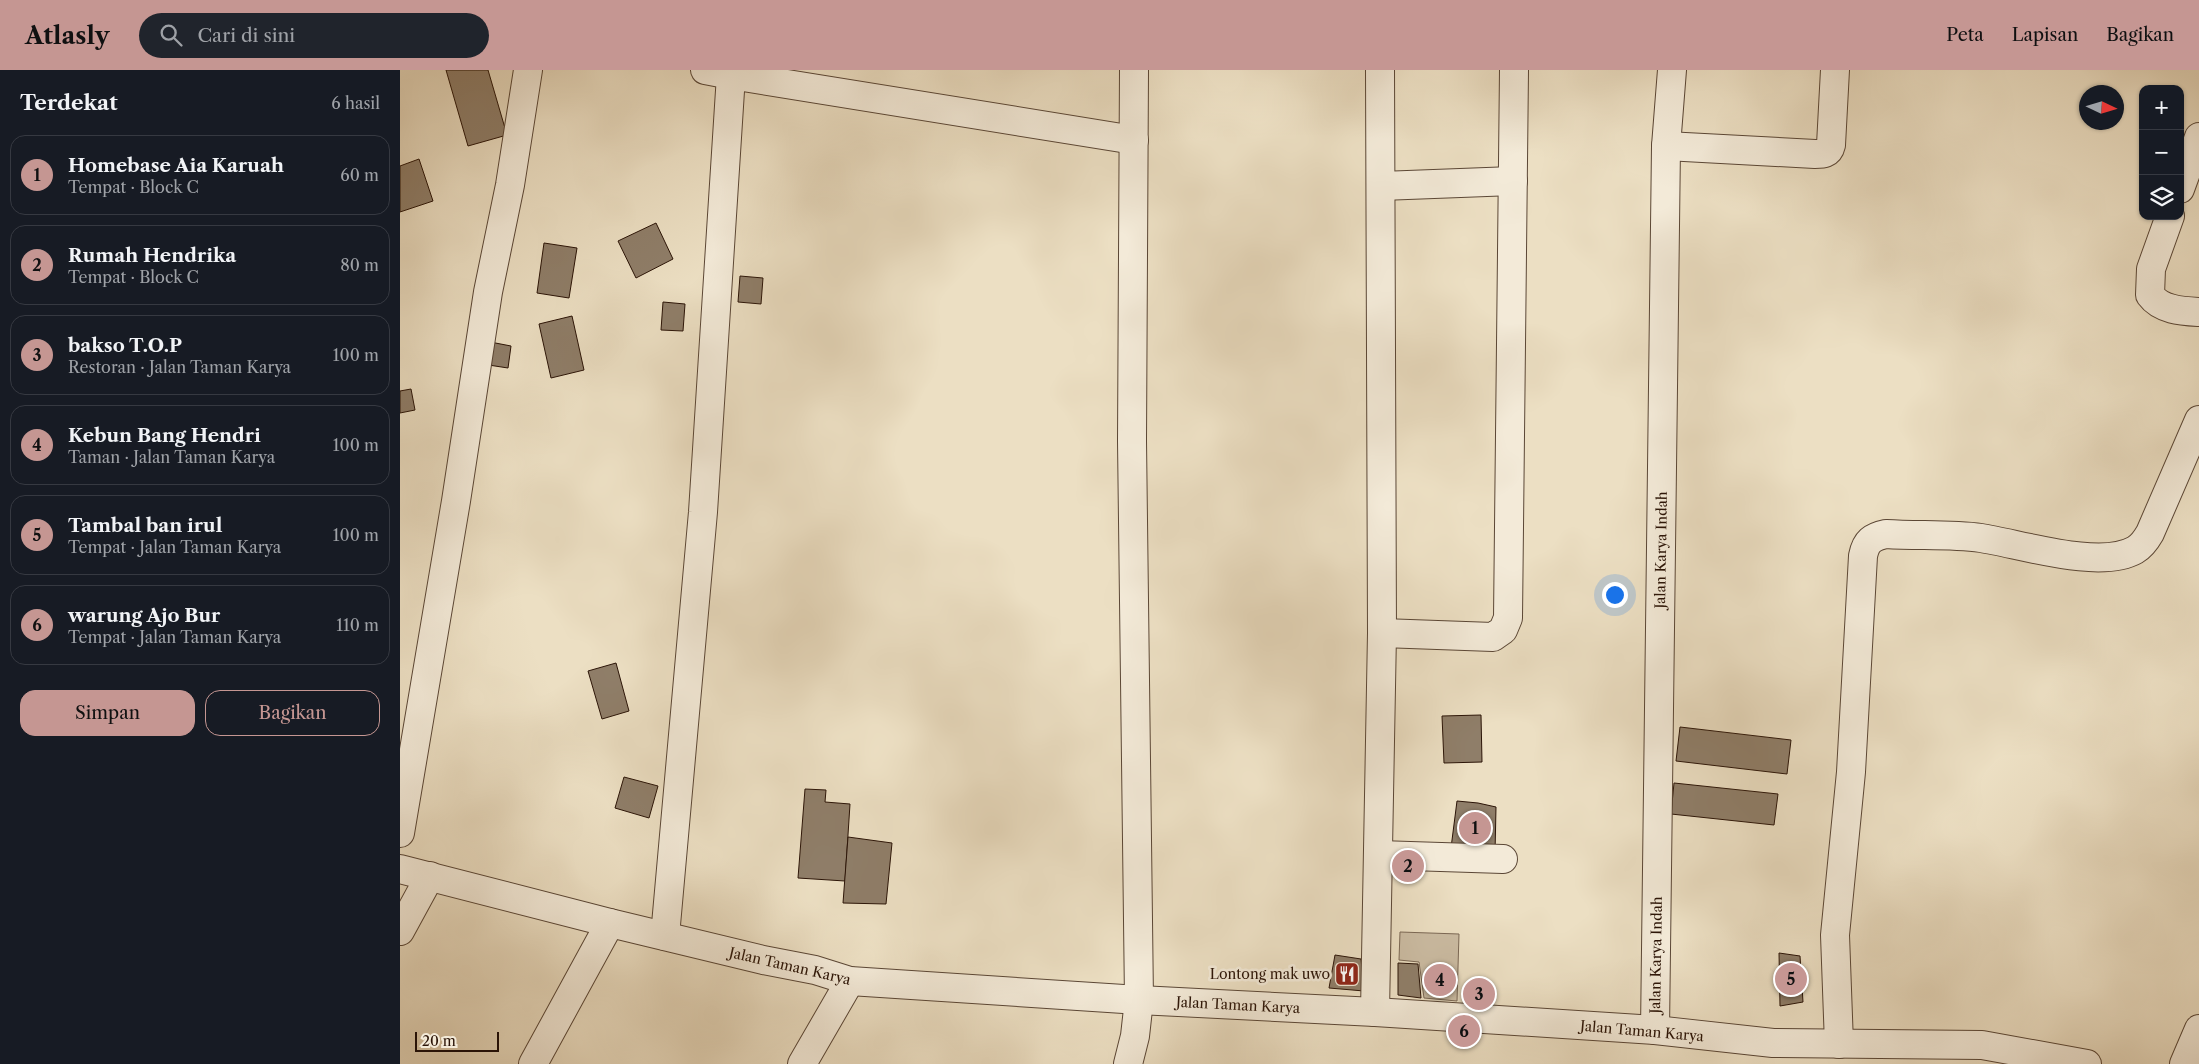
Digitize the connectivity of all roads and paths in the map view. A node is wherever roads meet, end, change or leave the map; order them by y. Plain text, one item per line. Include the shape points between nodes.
1 (528, 70) edge
2 (705, 70) edge
3 (1134, 70) edge
4 (1380, 70) edge
5 (1514, 70) edge
6 (1672, 70) edge
7 (1835, 70) edge
8 (731, 75) junction
9 (2199, 137) edge
10 (1134, 140) junction
11 (1666, 146) junction
12 (2184, 178) edge
13 (1512, 181) junction
14 (1381, 186) junction
15 (2169, 220) edge
16 (2199, 312) edge
17 (2199, 420) edge
18 (1382, 632) junction
19 (400, 833) edge
20 (1378, 855) junction
21 (1503, 859) dead end
22 (400, 868) edge
23 (430, 876) junction
24 (610, 923) junction
25 (400, 931) edge
26 (665, 936) junction
27 (850, 980) junction
28 (1139, 1000) junction
29 (1375, 1012) junction
30 (2199, 1028) edge
31 (1655, 1030) junction
32 (1839, 1044) junction
33 (1768, 1053) edge
34 (1977, 1055) edge
35 (533, 1064) edge
36 (802, 1064) edge
37 (1128, 1064) edge
38 (2087, 1064) edge
39 (2184, 1064) edge

1 - 19 street via 510,185 488,292
2 - 8 street
3 - 10 street
4 - 14 street
5 - 13 street
6 - 11 street, Jalan Karya Indah
7 - 11 street via 1831,145 1825,153
8 - 10 street
8 - 26 street via 703,512
9 - 12 street
10 - 28 street via 1132,451
11 - 31 street, Jalan Karya Indah
13 - 14 street
13 - 18 street via 1506,625 1500,634 1493,637
14 - 18 street
15 - 16 street via 2151,269 2150,295 2163,306
17 - 32 street via 2150,533 2134,551 2091,557 1980,538 1886,534 1868,541 1863,556 1851,772 1835,935
18 - 20 street
20 - 21 street
20 - 29 street
22 - 23 street, Jalan Taman Karya
23 - 24 street, Jalan Taman Karya
23 - 25 street
24 - 26 street, Jalan Taman Karya
24 - 35 street
26 - 27 street, Jalan Taman Karya
27 - 28 street, Jalan Taman Karya
27 - 36 street
28 - 29 street, Jalan Taman Karya
28 - 37 street
29 - 31 street, Jalan Taman Karya
30 - 39 street
31 - 33 street, Jalan Taman Karya
32 - 33 street, Jalan Taman Karya
32 - 34 street, Jalan Taman Karya
34 - 38 street, Jalan Taman Karya

